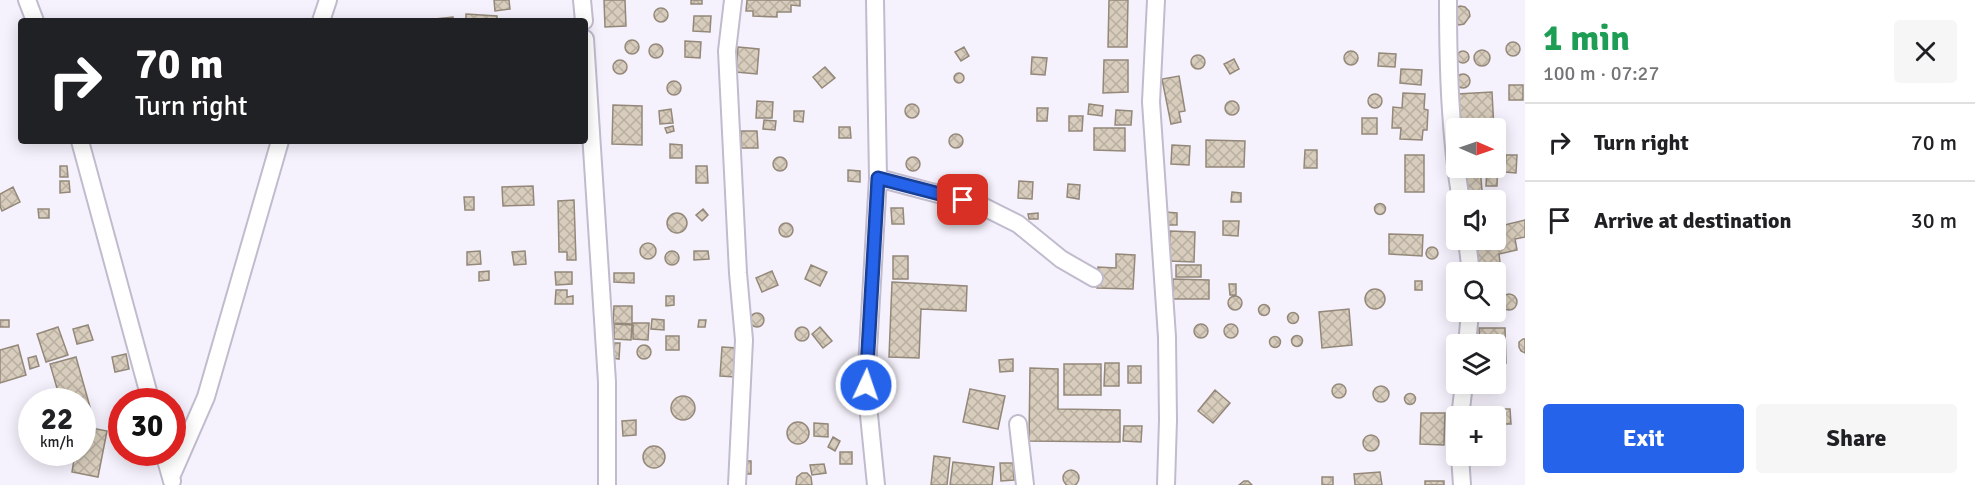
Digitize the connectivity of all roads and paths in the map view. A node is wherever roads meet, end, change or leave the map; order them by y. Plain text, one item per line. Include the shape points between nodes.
1 (27, 0) edge
2 (328, 0) edge
3 (582, 0) edge
4 (733, 0) edge
5 (876, 0) edge
6 (1156, 0) edge
7 (1448, 0) edge
8 (34, 18) edge
9 (322, 18) edge
10 (584, 18) edge
11 (588, 81) edge
12 (81, 144) edge
13 (279, 144) edge
14 (878, 178) junction
15 (1459, 190) edge
16 (1094, 278) dead end
17 (147, 388) edge
18 (1018, 424) dead end
19 (168, 466) edge
20 (1461, 466) edge
21 (172, 481) edge
22 (607, 485) edge
23 (737, 485) edge
24 (876, 485) edge
25 (1025, 485) edge
26 (1166, 485) edge
27 (1462, 485) edge

1 - 8 street
2 - 9 street
3 - 10 street
4 - 23 street via 727,51 744,340
5 - 14 street
6 - 26 street via 1151,102 1167,337
7 - 15 street via 1449,83
11 - 22 street via 607,382
12 - 17 street
13 - 21 street via 206,397
14 - 16 street via 980,205 1018,224 1061,259
14 - 24 street via 866,385
18 - 25 street
19 - 21 street
20 - 27 street

